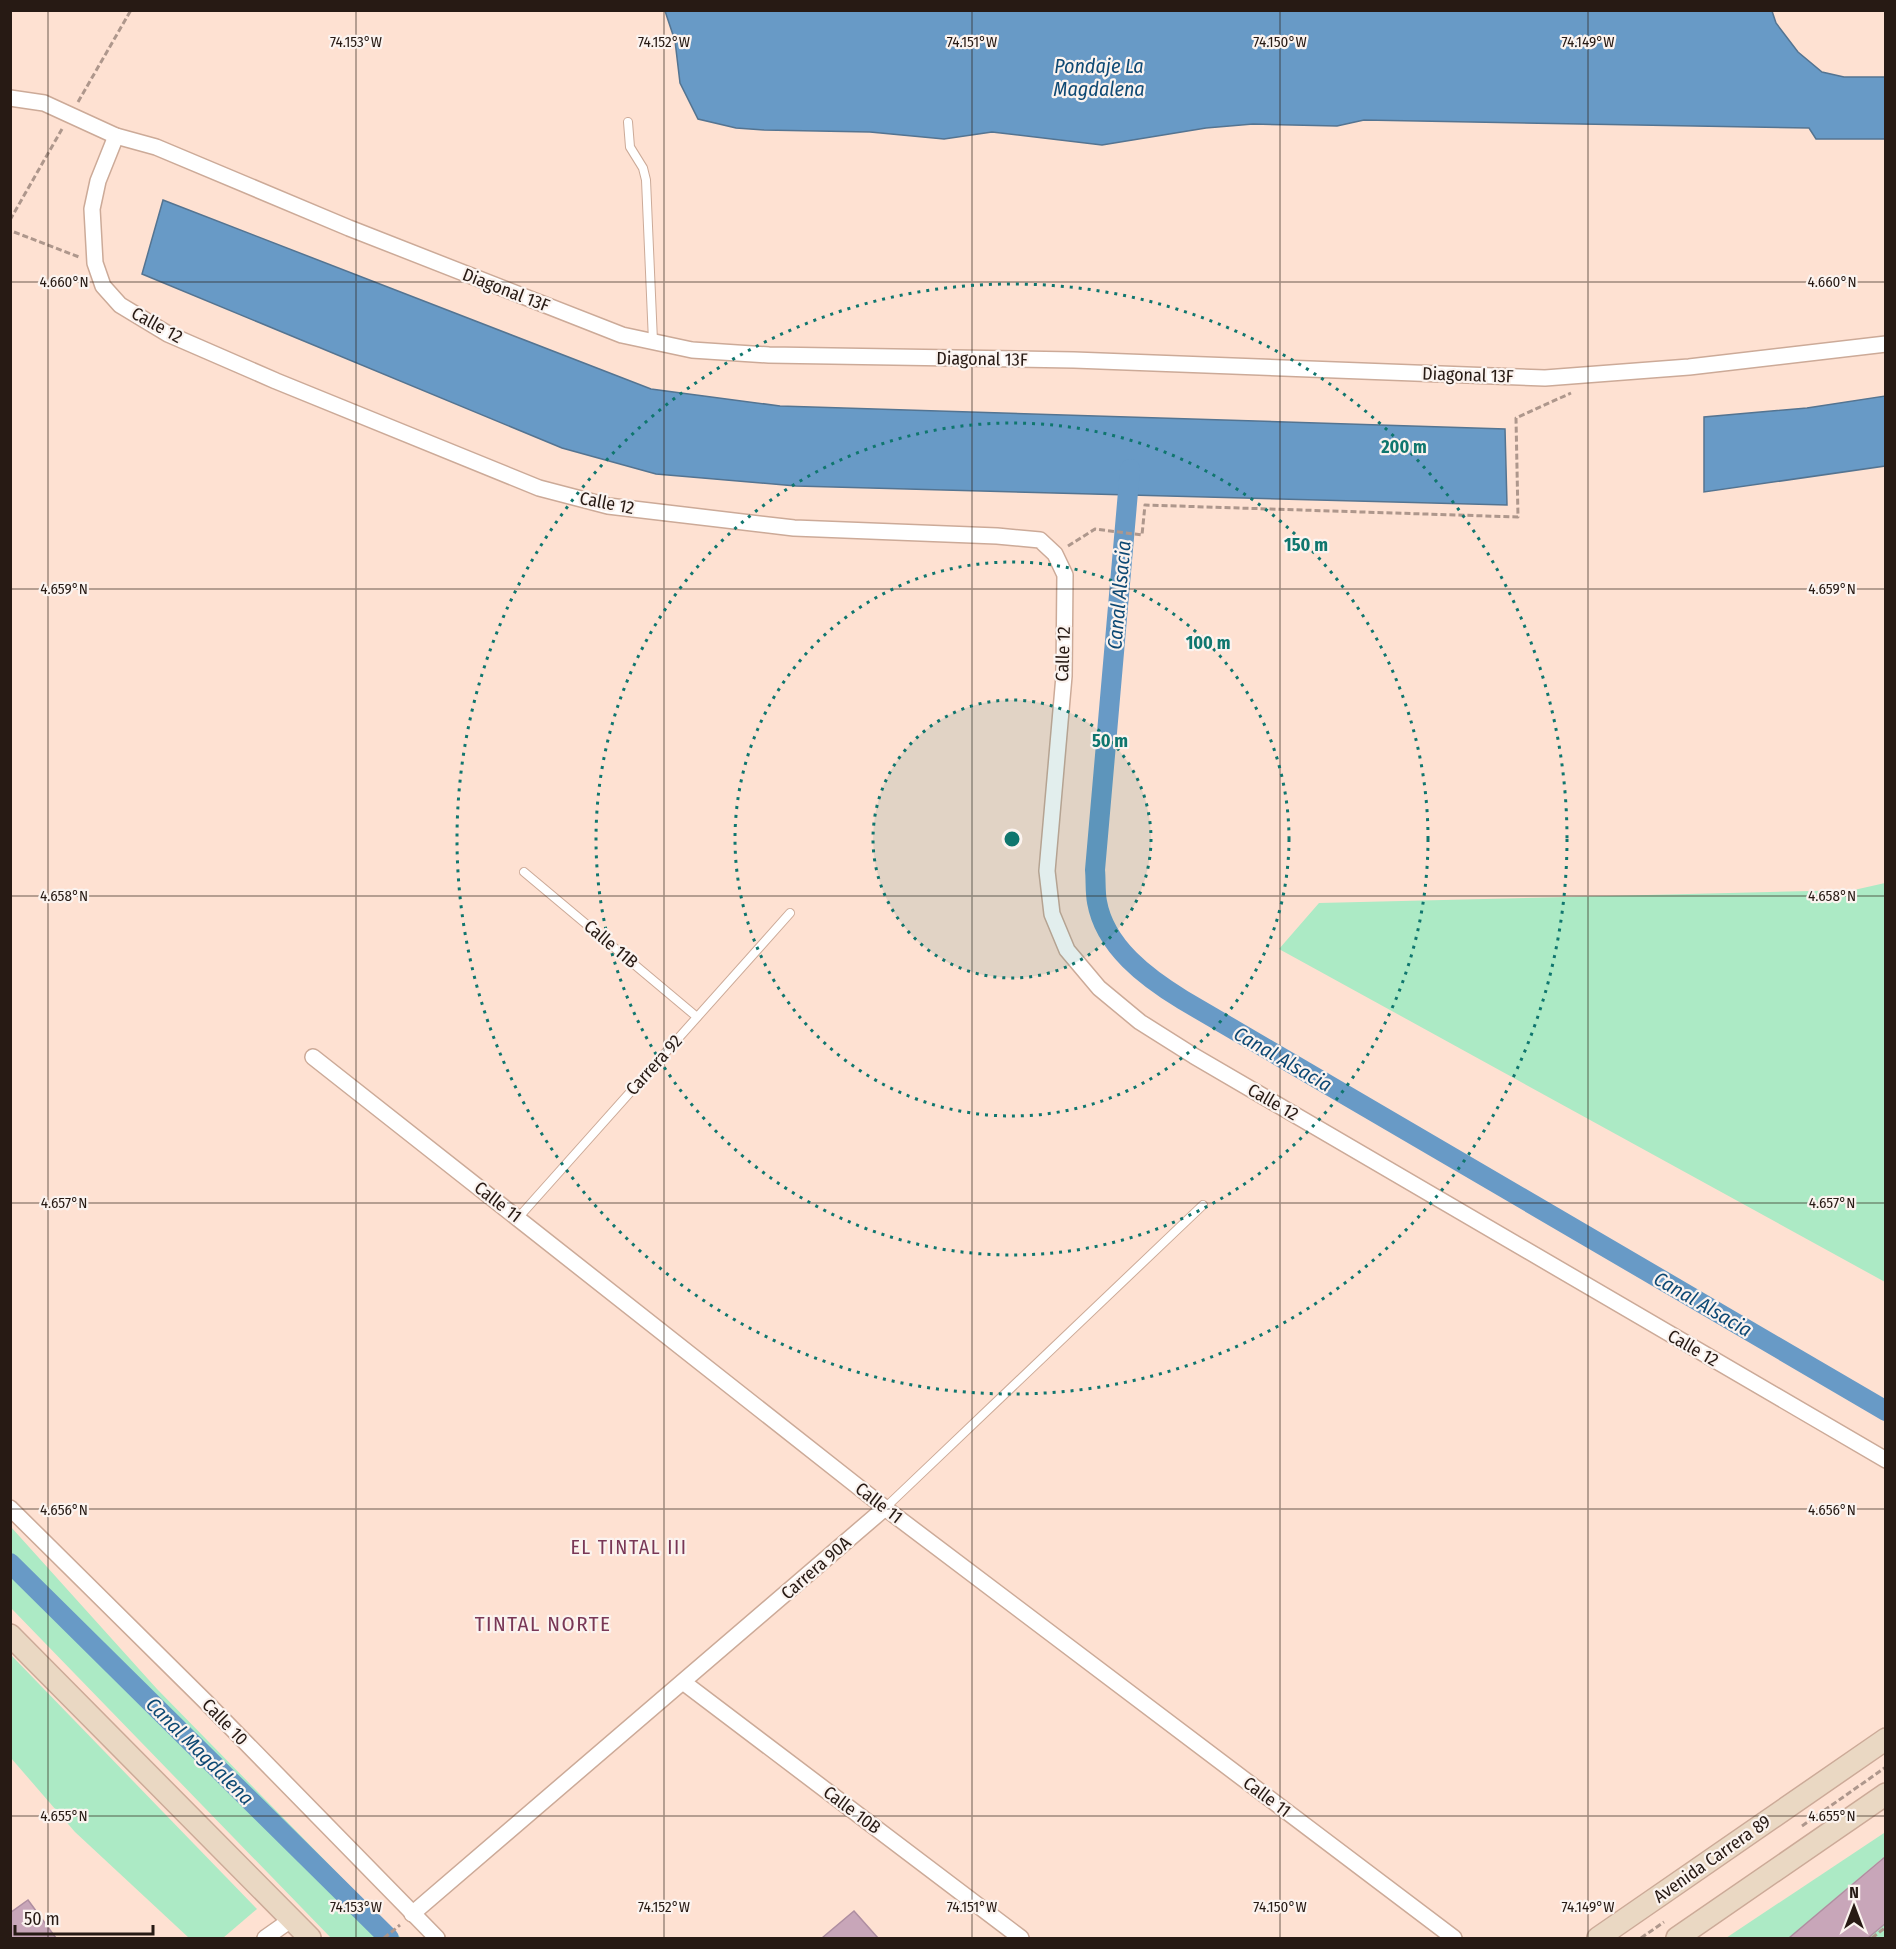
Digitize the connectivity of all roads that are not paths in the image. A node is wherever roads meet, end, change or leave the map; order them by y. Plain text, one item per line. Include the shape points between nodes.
1 (10, 98) edge
2 (628, 122) dead end
3 (116, 136) junction
4 (653, 341) junction
5 (1886, 344) edge
6 (524, 872) dead end
7 (790, 913) dead end
8 (697, 1017) junction
9 (313, 1057) dead end
10 (1203, 1205) dead end
11 (518, 1218) junction
12 (1886, 1460) edge
13 (10, 1508) edge
14 (885, 1508) junction
15 (10, 1635) edge
16 (683, 1682) junction
17 (1886, 1739) edge
18 (1886, 1794) edge
19 (412, 1914) junction
20 (292, 1919) junction
21 (265, 1938) edge
22 (310, 1938) edge
23 (436, 1938) edge
24 (1022, 1938) edge
25 (1454, 1938) edge
26 (1598, 1938) edge
27 (1678, 1938) edge

1 - 3 street, Diagonal 13F via 44,103
2 - 4 lane via 630,147 646,180
3 - 4 street, Diagonal 13F via 156,147 622,335
3 - 12 street, Calle 12 via 98,181 92,209 95,263 103,286 120,305 168,334 539,488 608,506 794,528 1040,540 1055,554 1065,574 1064,676 1047,871 1052,914 1067,950 1100,988 1140,1022 1194,1056
4 - 5 street, Diagonal 13F via 692,350 769,355 1074,360 1545,378 1689,367
6 - 8 lane, Calle 11B
7 - 8 lane, Carrera 92
8 - 11 lane, Carrera 92
9 - 11 street, Calle 11
10 - 14 lane, Carrera 90A
11 - 14 street, Calle 11
13 - 19 street, Calle 10
14 - 16 street, Carrera 90A
14 - 25 street, Calle 11
15 - 20 main road
16 - 19 street, Carrera 90A
16 - 24 street, Calle 10B
17 - 26 main road, Avenida Carrera 89
18 - 27 main road
19 - 23 street, Calle 10
20 - 21 street
20 - 22 main road

